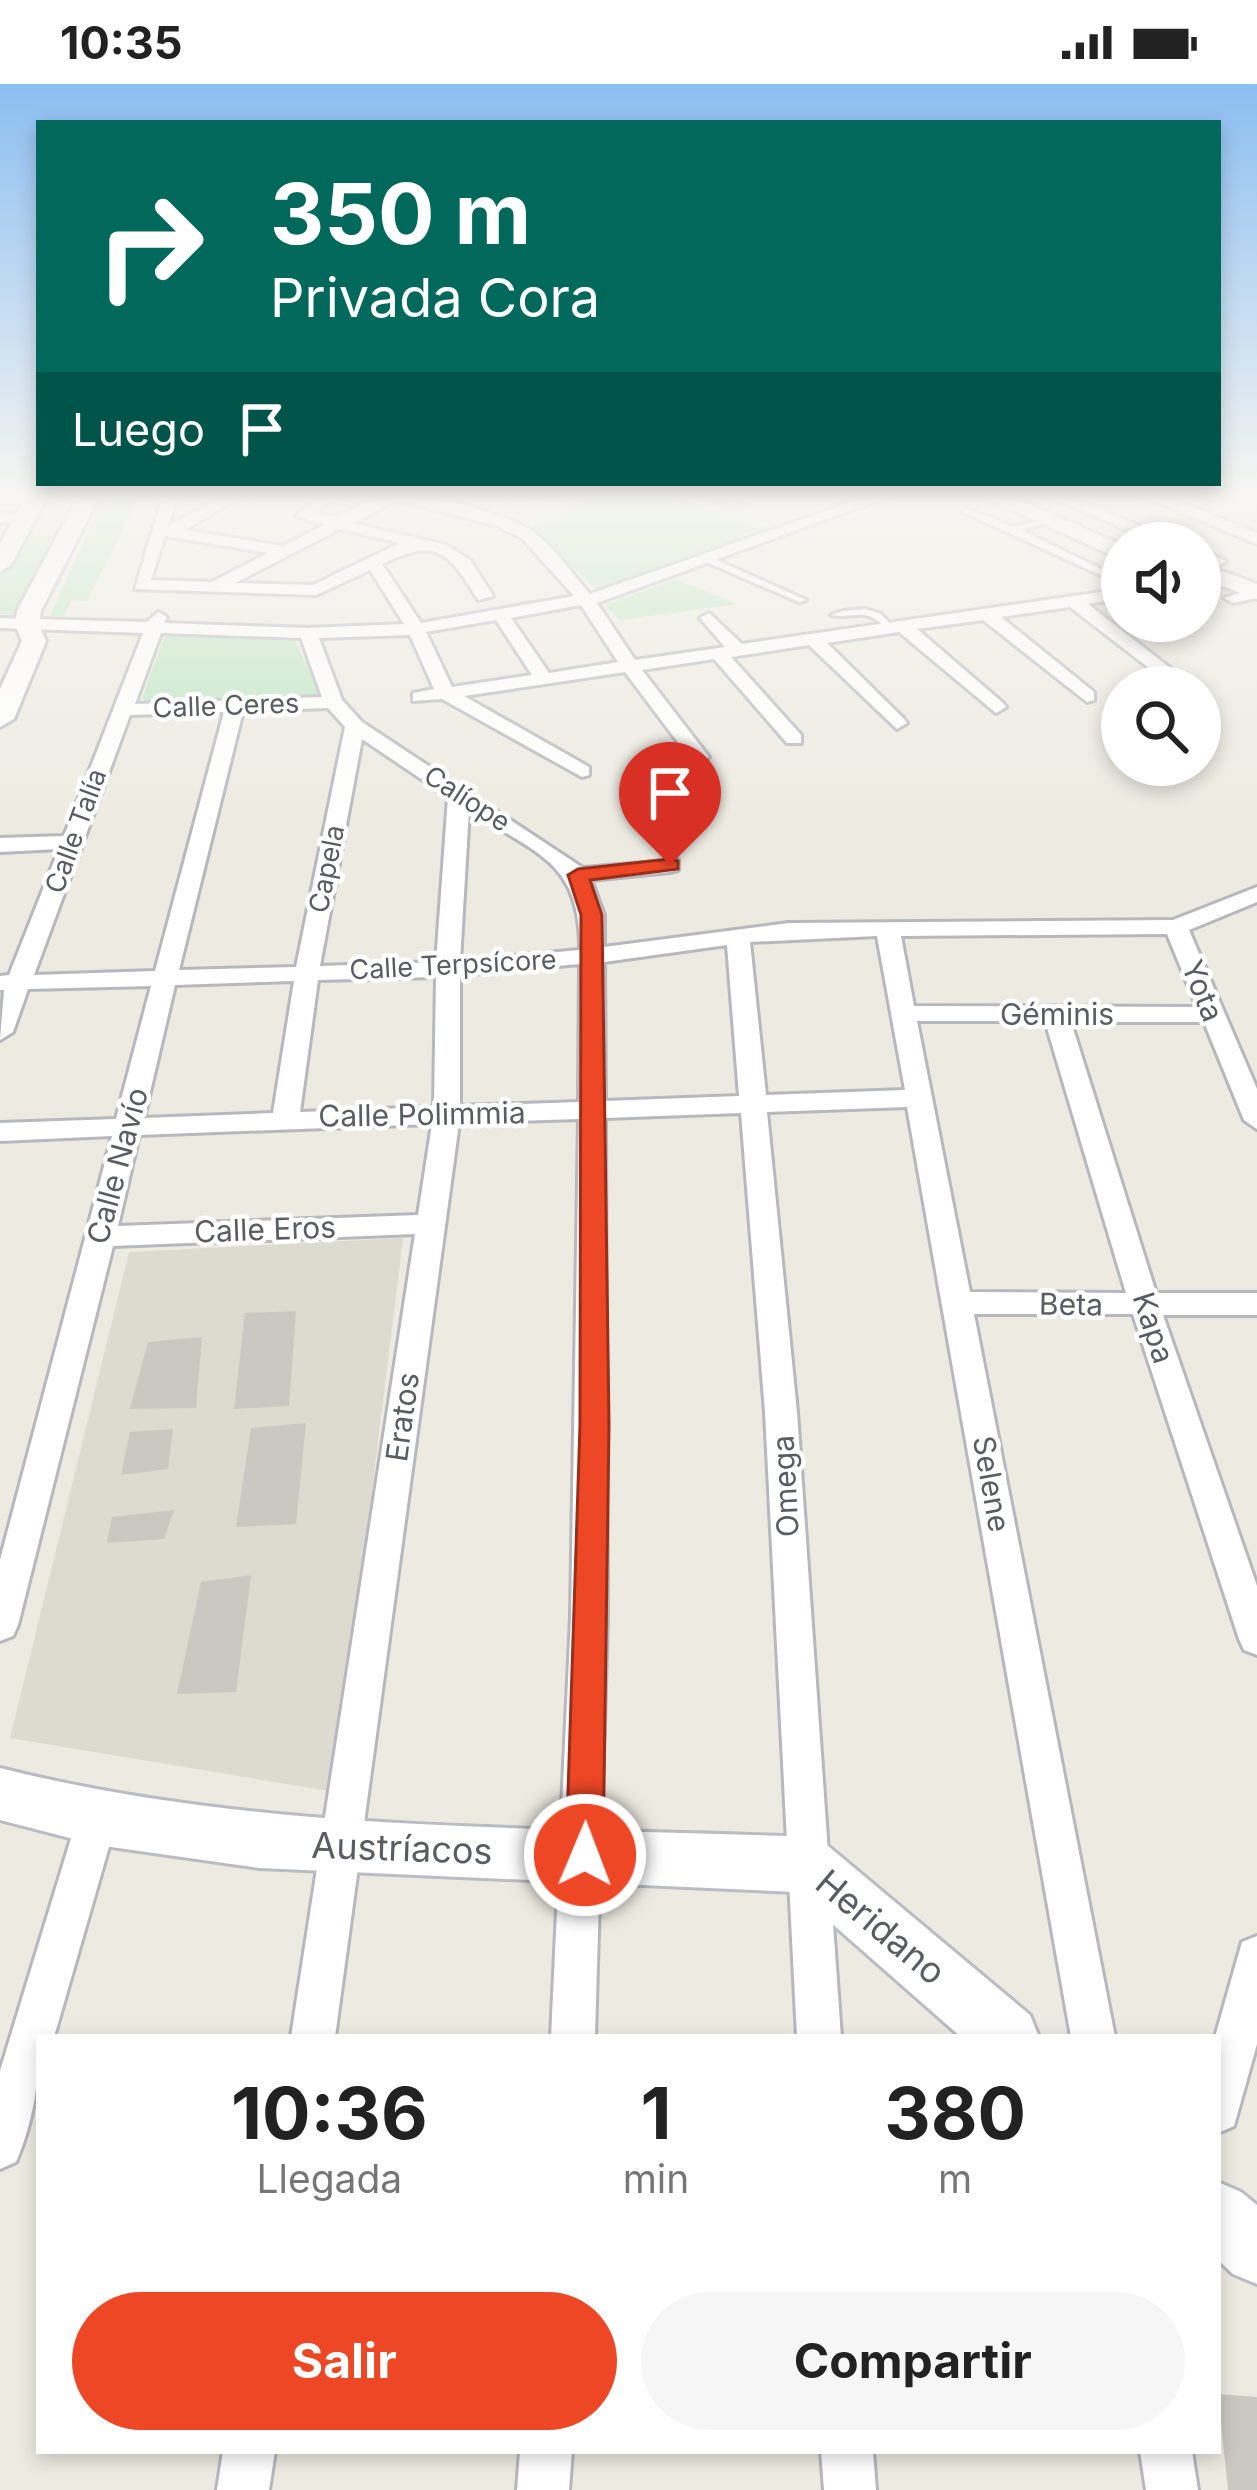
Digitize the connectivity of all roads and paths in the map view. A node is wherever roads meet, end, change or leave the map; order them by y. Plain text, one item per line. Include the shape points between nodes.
1 (171, 607) edge
2 (402, 607) edge
3 (551, 607) edge
4 (590, 607) edge
5 (1027, 607) edge
6 (1080, 607) edge
7 (161, 613) junction
8 (986, 613) junction
9 (835, 615) dead end
10 (502, 616) junction
11 (709, 618) dead end
12 (13, 624) edge
13 (896, 626) junction
14 (416, 629) junction
15 (308, 633) junction
16 (812, 638) junction
17 (726, 650) junction
18 (629, 665) junction
19 (1158, 666) edge
20 (542, 676) junction
21 (445, 693) junction
22 (1087, 696) dead end
23 (420, 697) dead end
24 (333, 702) junction
25 (235, 706) junction
26 (996, 707) dead end
27 (119, 710) junction
28 (0, 718) edge
29 (897, 723) dead end
30 (355, 726) junction
31 (794, 739) dead end
32 (699, 757) dead end
33 (582, 771) dead end
34 (459, 794) junction
35 (72, 842) junction
36 (0, 845) edge
37 (670, 865) dead end
38 (578, 875) junction
39 (1257, 894) edge
40 (1175, 927) junction
41 (888, 931) junction
42 (738, 935) junction
43 (592, 956) junction
44 (448, 969) junction
45 (307, 972) junction
46 (163, 978) junction
47 (9, 983) edge
48 (903, 1013) junction
49 (1056, 1015) junction
50 (1211, 1015) junction
51 (0, 1031) edge
52 (916, 1098) junction
53 (755, 1106) junction
54 (447, 1112) junction
55 (592, 1112) junction
56 (286, 1118) junction
57 (1257, 1120) edge
58 (132, 1124) junction
59 (0, 1132) edge
60 (431, 1224) junction
61 (99, 1237) junction
62 (958, 1303) junction
63 (1257, 1304) edge
64 (1145, 1306) junction
65 (0, 1625) edge
66 (1257, 1639) edge
67 (0, 1794) edge
68 (97, 1819) junction
69 (343, 1846) junction
70 (585, 1855) junction
71 (808, 1865) junction
72 (1257, 1957) edge
73 (314, 2034) edge
74 (573, 2034) edge
75 (819, 2034) edge
76 (1005, 2034) edge
77 (1092, 2034) edge
78 (1221, 2098) edge
79 (0, 2146) edge
80 (1221, 2218) edge
81 (1257, 2250) edge
82 (249, 2454) edge
83 (546, 2454) edge
84 (847, 2454) edge
85 (1166, 2454) edge
86 (243, 2490) edge
87 (543, 2490) edge
88 (850, 2490) edge
89 (1172, 2490) edge

1 - 7 street
2 - 14 street
3 - 10 street
4 - 18 street
5 - 8 street
6 - 19 street
7 - 12 street
7 - 15 street
7 - 27 street, Calle Talía
8 - 13 street
8 - 22 street
9 - 13 lane via 865,611
10 - 14 street
10 - 20 street
11 - 17 street
12 - 28 street via 34,641
13 - 16 street
13 - 26 street
14 - 15 street
14 - 21 street
15 - 24 street
16 - 17 street
16 - 29 street
17 - 18 street
17 - 31 street
18 - 20 street
18 - 32 street
20 - 21 street
21 - 23 street
21 - 33 street
24 - 25 street, Calle Ceres
24 - 30 street
25 - 27 street, Calle Ceres
25 - 46 street, Calle Navío
27 - 35 street, Calle Talía
30 - 34 street, Calíope
30 - 45 street, Capela
34 - 38 street, Calíope
34 - 44 street, Eratos
35 - 36 street
35 - 47 street, Calle Talía
37 - 38 street
38 - 43 street via 592,915
39 - 40 street, Calle Terpsícore
40 - 41 street, Calle Terpsícore
40 - 50 street, Yota
41 - 42 street, Calle Terpsícore
41 - 48 street, Selene
42 - 43 street, Calle Terpsícore
42 - 53 street, Omega
43 - 44 street, Calle Terpsícore
43 - 55 street
44 - 45 street, Calle Terpsícore
44 - 54 street, Eratos
45 - 46 street, Calle Terpsícore
45 - 56 street, Capela
46 - 47 street, Calle Terpsícore
46 - 58 street, Calle Navío
47 - 51 street, Calle Talía
48 - 49 street, Géminis
48 - 52 street, Selene
49 - 50 street, Géminis
49 - 64 street, Kapa
50 - 57 street, Yota
52 - 53 street, Calle Polimmia
52 - 62 street, Selene
53 - 55 street, Calle Polimmia
53 - 71 street, Omega
54 - 55 street, Calle Polimmia
54 - 56 street, Calle Polimmia
54 - 60 street, Eratos
55 - 70 street
56 - 58 street, Calle Polimmia
58 - 59 street, Calle Polimmia
58 - 61 street, Calle Navío
60 - 61 street, Calle Eros
60 - 69 street, Eratos
61 - 65 street, Calle Navío
62 - 64 street, Beta
62 - 77 street, Selene
63 - 64 street, Beta
64 - 66 street, Kapa
67 - 68 street, Austríacos
68 - 69 street, Austríacos
68 - 79 street
69 - 70 street, Austríacos
69 - 73 street, Eratos
70 - 71 street, Austríacos
70 - 74 street
71 - 75 street, Omega
71 - 76 street, Heridano
72 - 78 street
80 - 81 street
82 - 86 street
83 - 87 street
84 - 88 street
85 - 89 street

